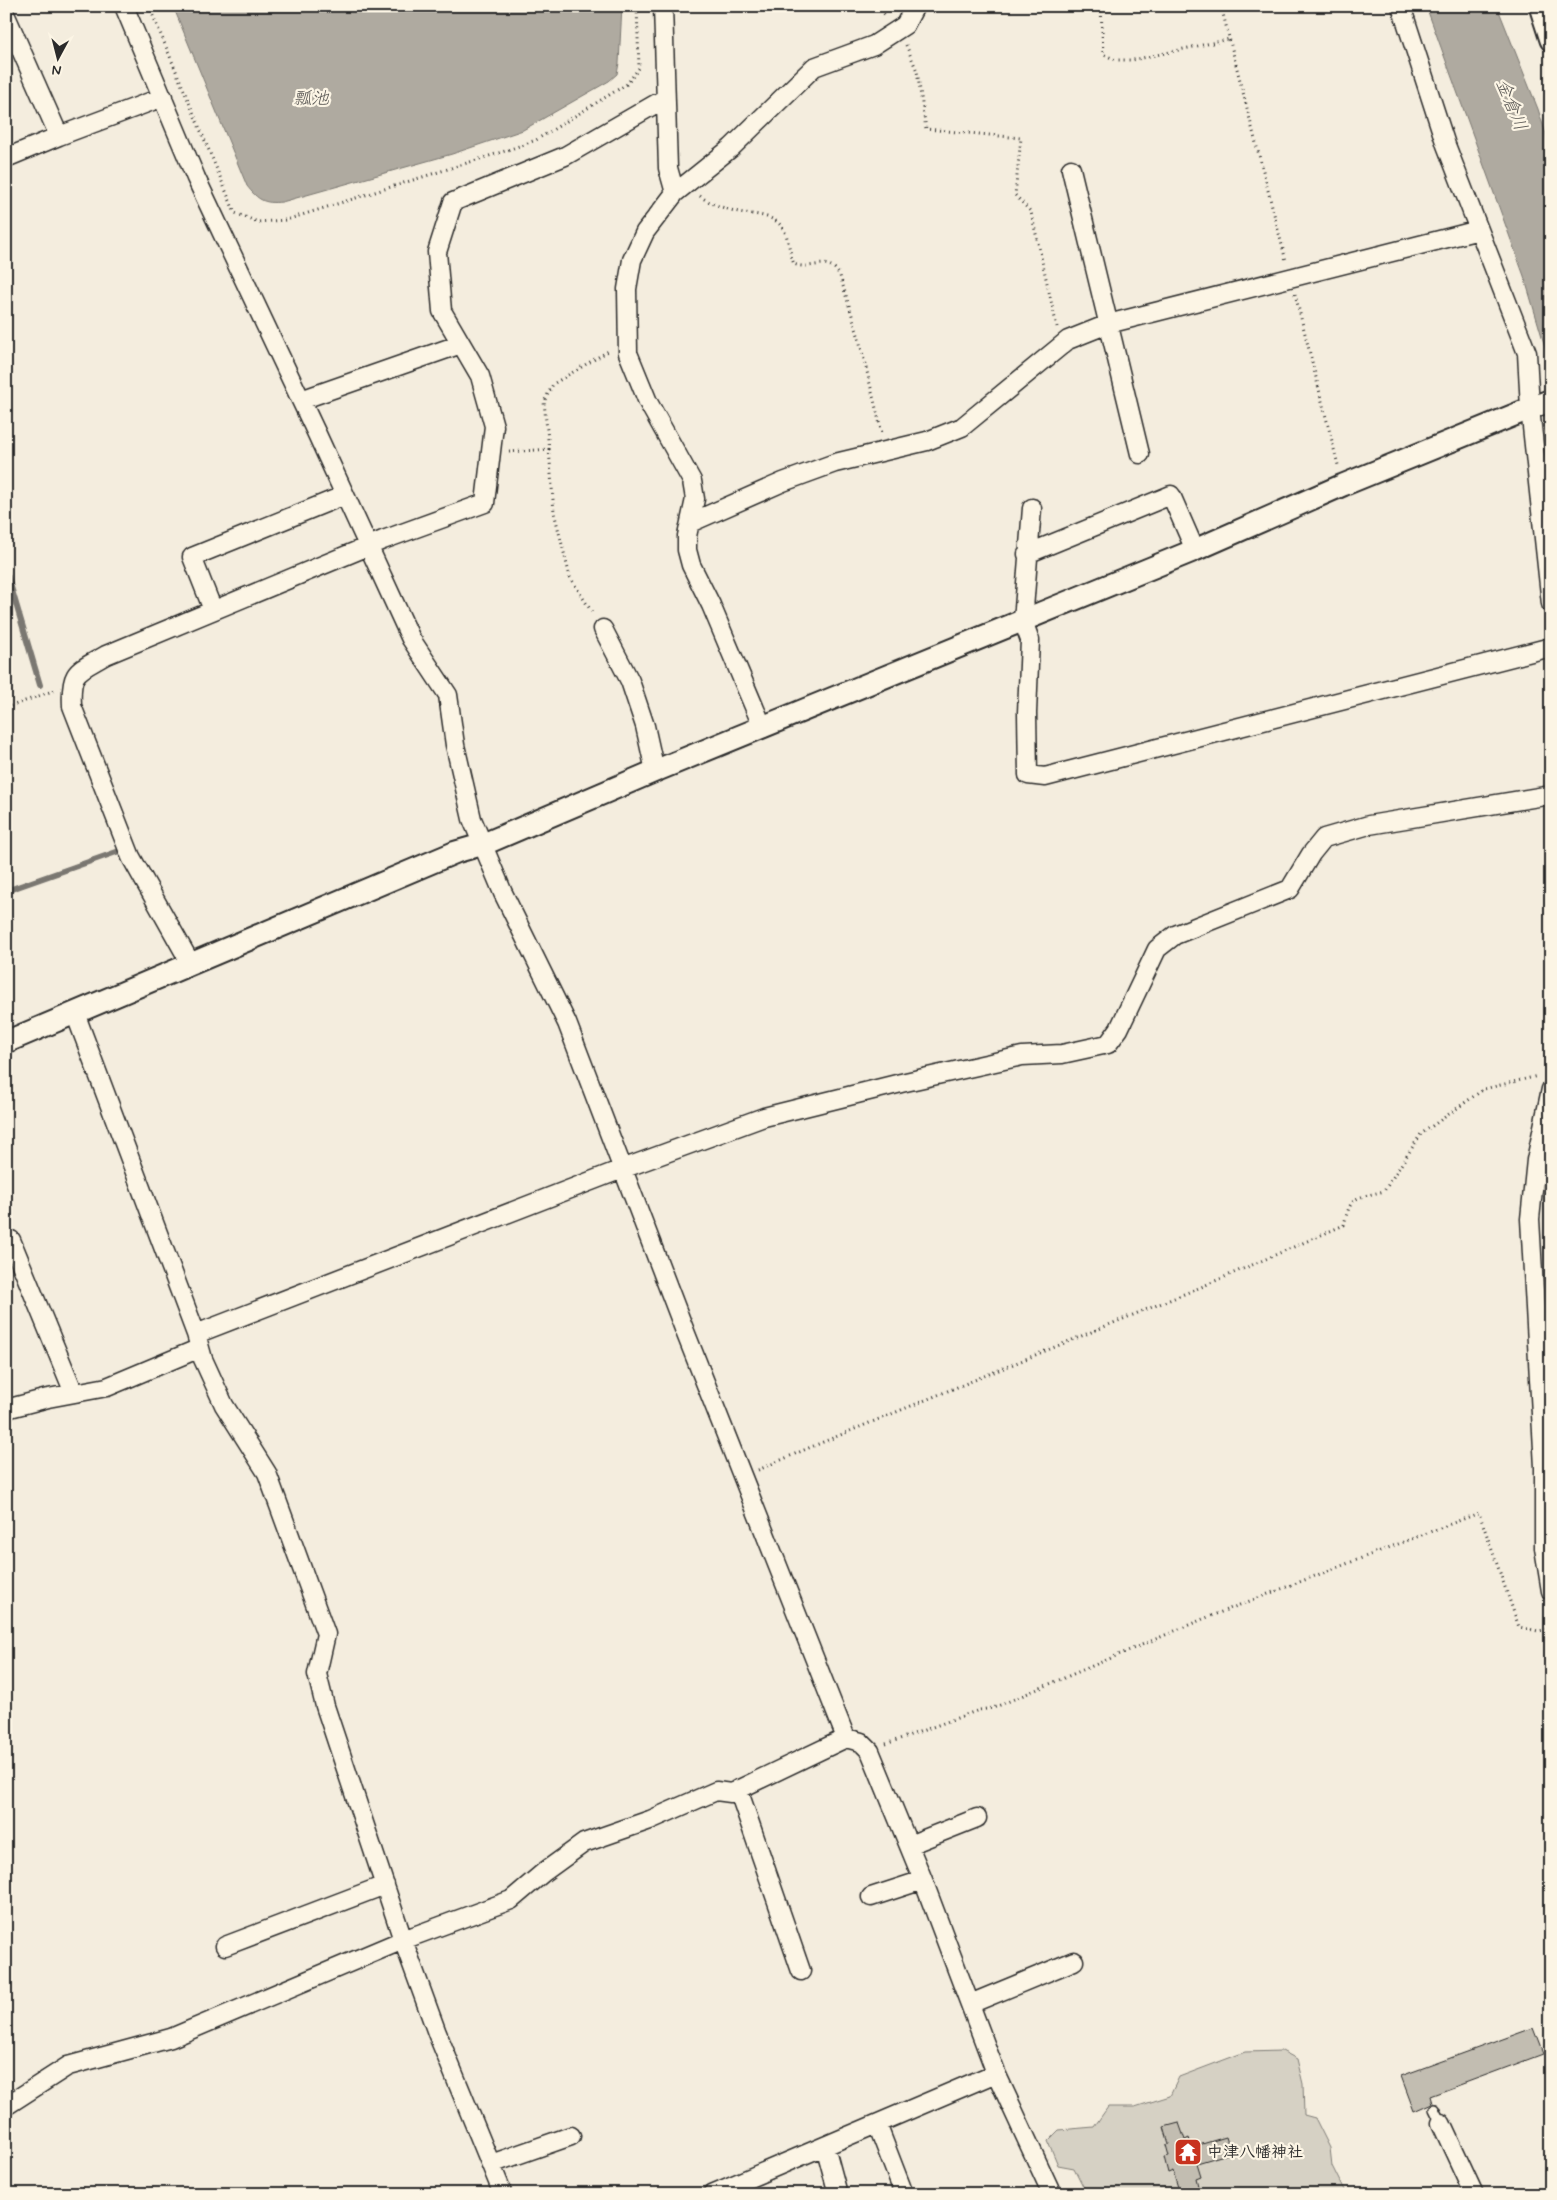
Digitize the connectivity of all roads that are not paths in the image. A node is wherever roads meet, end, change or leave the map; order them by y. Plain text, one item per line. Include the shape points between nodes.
1 (124, 6) edge
2 (663, 6) edge
3 (915, 6) edge
4 (1401, 6) edge
5 (1540, 6) edge
6 (6, 16) edge
7 (1551, 40) edge
8 (163, 98) junction
9 (664, 99) junction
10 (59, 136) junction
11 (6, 158) edge
12 (1070, 169) dead end
13 (680, 189) junction
14 (1478, 230) junction
15 (1108, 324) junction
16 (461, 344) junction
17 (301, 400) junction
18 (1540, 404) edge
19 (1140, 454) dead end
20 (346, 495) junction
21 (1032, 508) dead end
22 (690, 524) junction
23 (370, 547) junction
24 (1195, 550) junction
25 (1027, 554) junction
26 (1551, 604) edge
27 (213, 610) junction
28 (1023, 621) junction
29 (603, 629) road end
30 (1551, 647) edge
31 (763, 728) junction
32 (655, 771) junction
33 (1551, 795) edge
34 (484, 844) junction
35 (191, 964) junction
36 (75, 1013) junction
37 (6, 1042) edge
38 (1546, 1082) edge
39 (622, 1169) junction
40 (6, 1239) edge
41 (198, 1341) junction
42 (74, 1393) junction
43 (6, 1409) edge
44 (1551, 1591) edge
45 (846, 1738) junction
46 (738, 1789) junction
47 (978, 1818) dead end
48 (909, 1845) junction
49 (923, 1880) junction
50 (385, 1885) junction
51 (870, 1897) dead end
52 (403, 1940) junction
53 (225, 1946) dead end
54 (1074, 1961) dead end
55 (801, 1971) dead end
56 (970, 2004) junction
57 (996, 2073) junction
58 (6, 2106) edge
59 (1438, 2116) dead end
60 (877, 2124) junction
61 (571, 2136) dead end
62 (825, 2146) junction
63 (491, 2164) junction
64 (504, 2194) edge
65 (712, 2194) edge
66 (838, 2194) edge
67 (904, 2194) edge
68 (1052, 2194) edge
69 (1474, 2194) edge

1 - 8 street
2 - 9 street
3 - 13 street via 905,25 874,45 814,67 731,148
4 - 14 street via 1446,145
5 - 7 street
6 - 10 street
8 - 10 street
8 - 17 street via 196,178
9 - 13 street via 668,168
9 - 16 street via 565,156 453,202 437,252 442,312
10 - 11 street
12 - 15 street
13 - 22 street via 646,232 632,260 627,289 627,340 628,353 648,402 692,481 695,499
14 - 15 street
14 - 18 street via 1527,354
15 - 19 street
15 - 22 street via 1068,340 962,427 927,441 835,463 792,478
16 - 17 street
16 - 23 street via 480,376 494,426 485,503
17 - 20 street
18 - 24 street
18 - 26 street
20 - 23 street
20 - 27 street via 192,556
21 - 25 street
22 - 31 street via 687,550 691,565
23 - 27 street
23 - 34 street via 411,639 448,696 455,745 472,819
24 - 25 street via 1171,495
24 - 28 street
25 - 28 street
27 - 35 street via 106,654 78,672 71,686 72,706 132,857
28 - 30 street via 1030,640 1028,775 1044,777
28 - 31 street
29 - 32 street via 630,681
31 - 32 street
32 - 34 street
33 - 39 street via 1369,825 1324,838 1290,889 1176,934 1157,949 1119,1029 1108,1044 1062,1054 1022,1056 764,1117
34 - 35 street via 456,852
34 - 39 street via 503,893 567,1023
35 - 36 street
36 - 37 street
36 - 41 street
38 - 44 street via 1530,1219 1544,1467 1544,1548
39 - 41 street
39 - 45 street
40 - 42 street via 11,1240
41 - 42 street via 107,1387
41 - 50 street via 224,1405 267,1473 326,1634 317,1674
42 - 43 street
45 - 46 street
45 - 48 street via 860,1742 870,1750
46 - 52 street via 731,1793 716,1791 650,1820 584,1842 511,1900
46 - 55 street
47 - 48 street
48 - 49 street
49 - 51 street
49 - 56 street
50 - 52 street
50 - 53 street
52 - 58 street via 171,2038 68,2066
52 - 63 street
54 - 56 street
56 - 57 street
57 - 60 street
57 - 68 street
59 - 69 street
60 - 62 street
60 - 67 street
61 - 63 street
62 - 65 street
62 - 66 street
63 - 64 street

